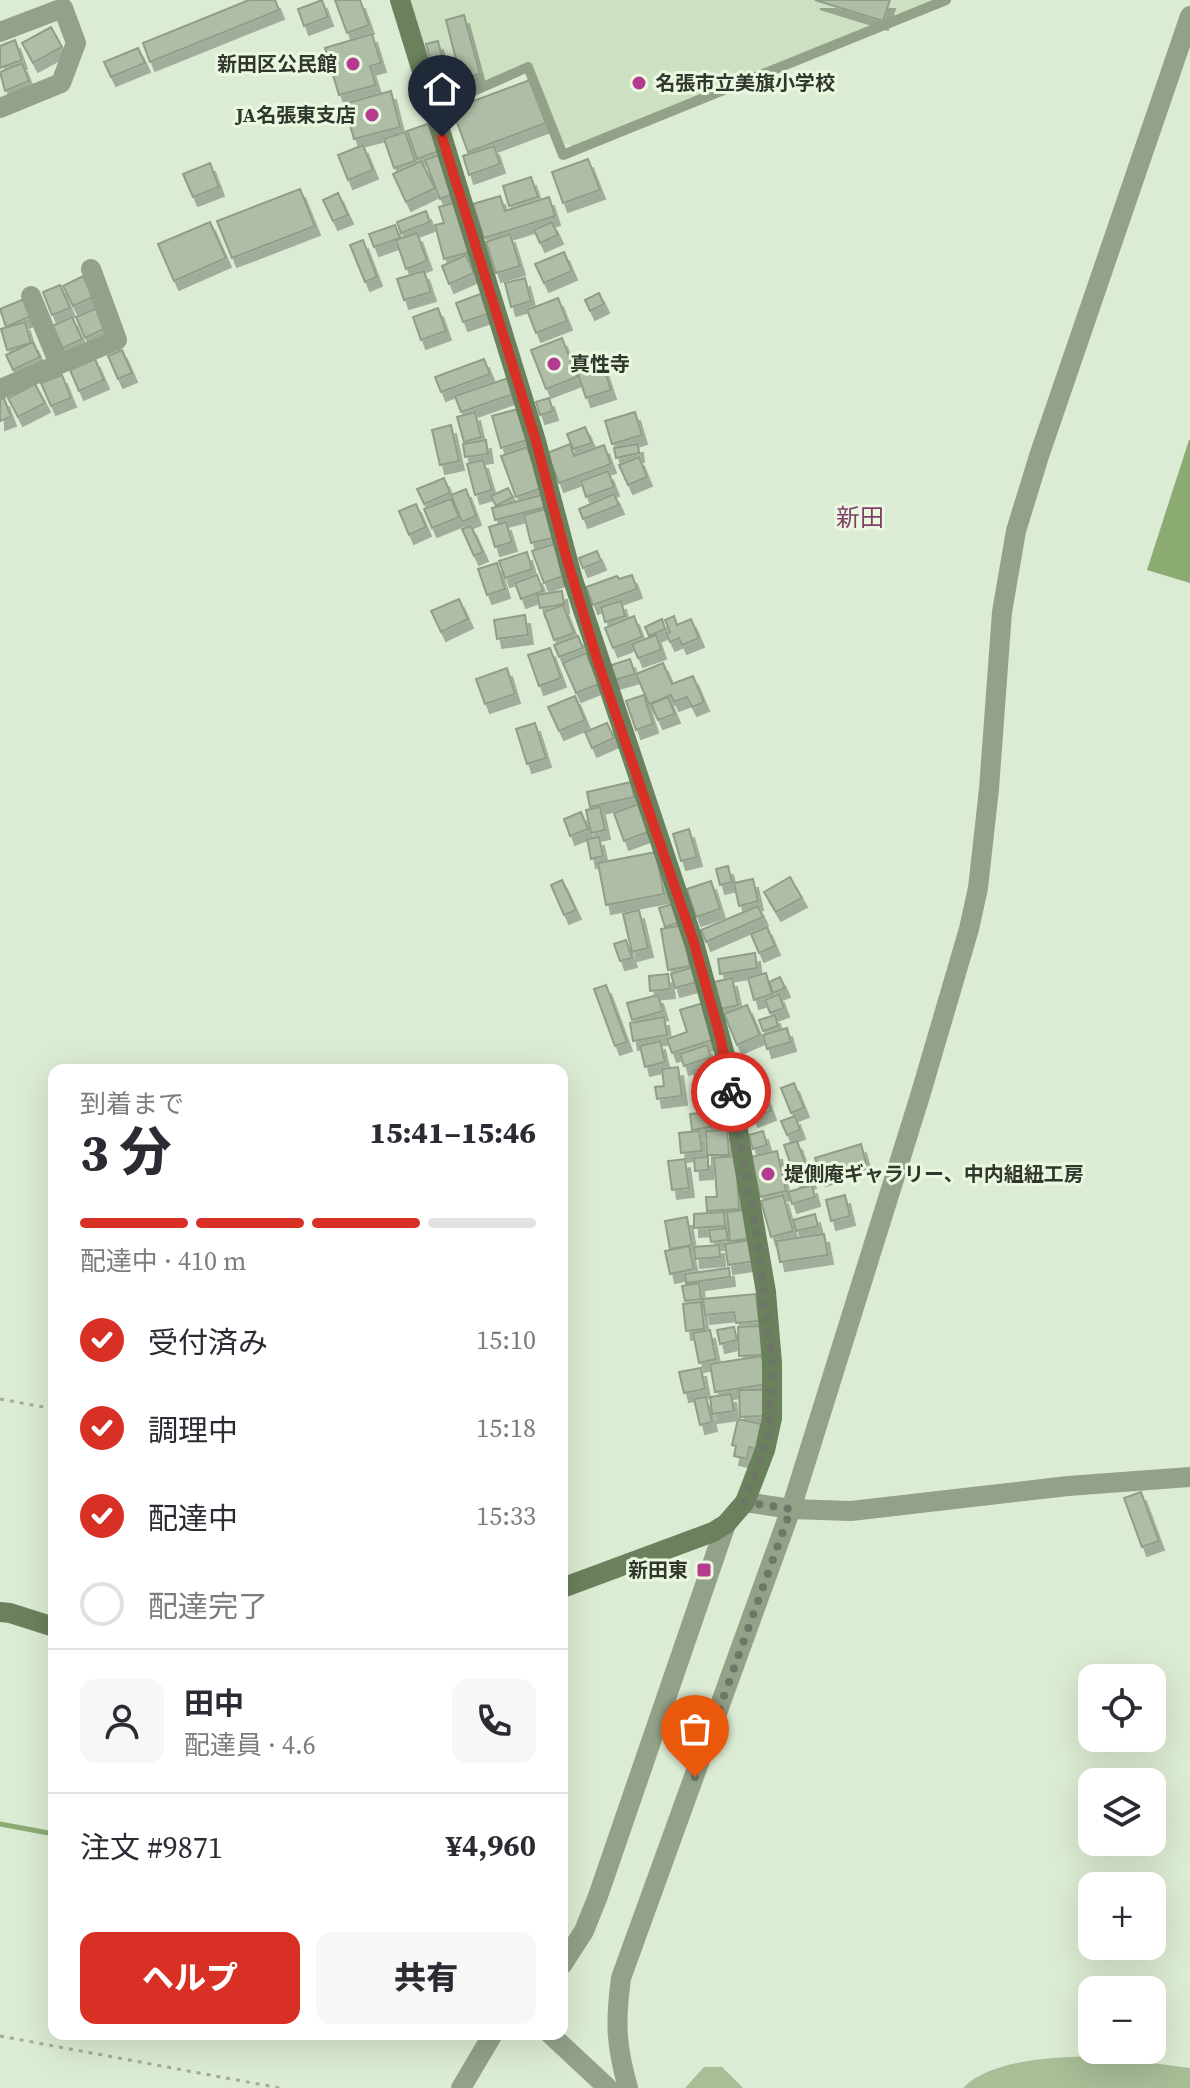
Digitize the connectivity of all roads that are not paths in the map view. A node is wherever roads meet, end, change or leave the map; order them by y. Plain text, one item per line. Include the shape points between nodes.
1 (400, 0) edge
2 (946, 0) edge
3 (1190, 16) edge
4 (0, 32) edge
5 (0, 108) edge
6 (433, 109) junction
7 (91, 269) dead end
8 (31, 296) dead end
9 (59, 364) junction
10 (0, 389) edge
11 (1190, 1477) edge
12 (745, 1502) junction
13 (791, 1509) junction
14 (726, 1524) junction
15 (568, 1586) edge
16 (0, 1612) edge
17 (48, 1625) edge
18 (568, 1956) edge
19 (489, 2040) edge
20 (556, 2040) edge
21 (461, 2088) edge
22 (608, 2088) edge
23 (628, 2088) edge

1 - 6 main road
2 - 6 lane via 563,155 528,67
3 - 13 street via 1016,531 1002,612 989,789 969,929
4 - 5 street via 63,8 76,43 61,83
6 - 12 main road via 536,441 577,595 694,943 725,1055 760,1254 772,1363 769,1435
7 - 9 street via 117,340
8 - 9 street
9 - 10 street
11 - 13 street via 851,1511
12 - 13 street
12 - 14 main road
13 - 23 street via 621,1978 615,2019
14 - 15 main road
14 - 18 street via 598,1896
16 - 17 main road
19 - 21 street
20 - 22 street

